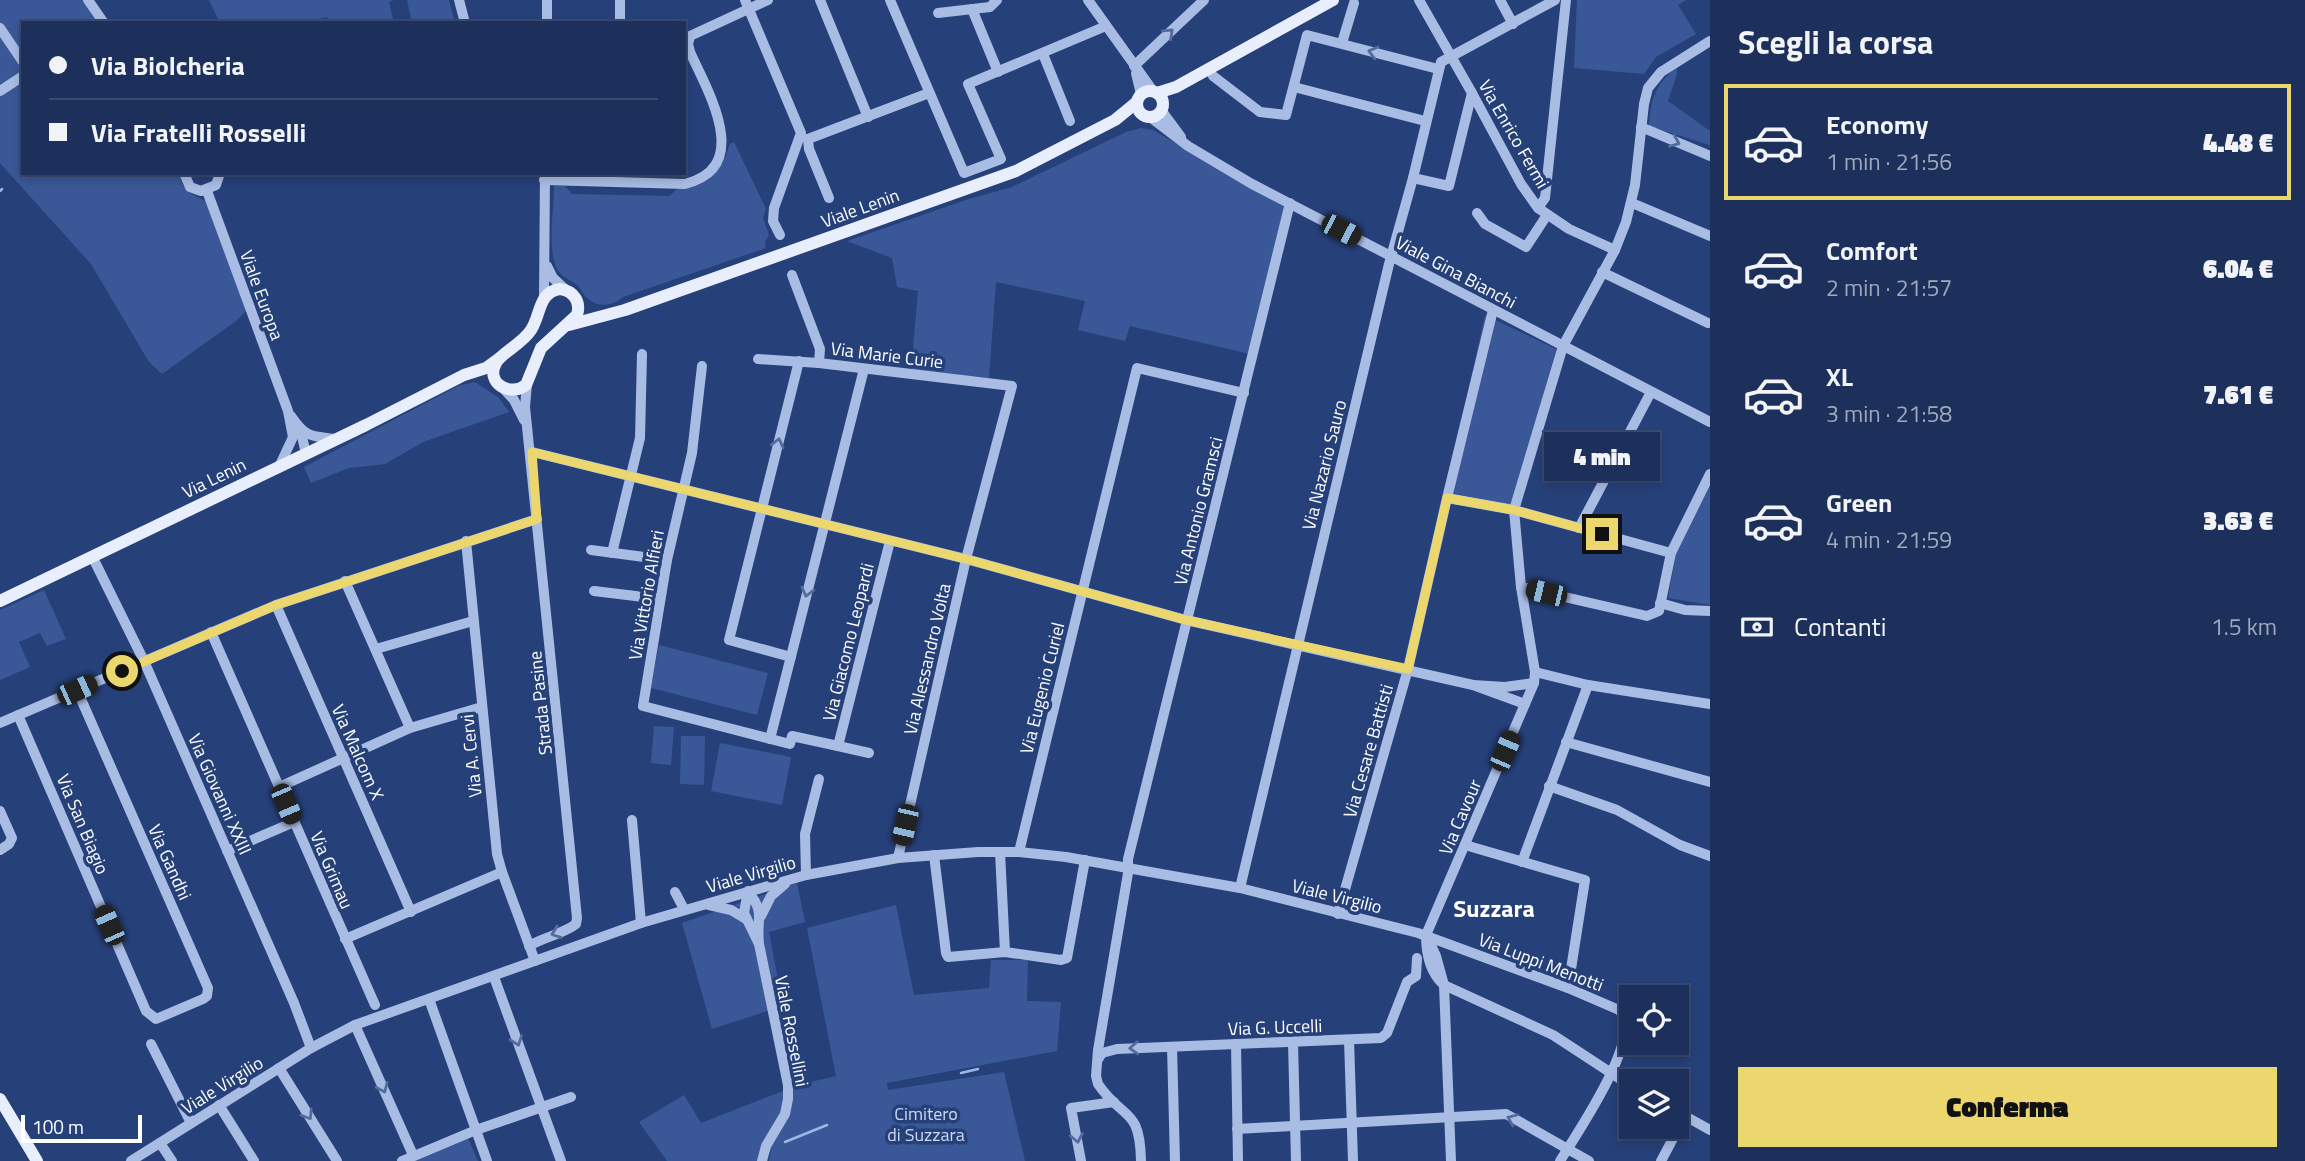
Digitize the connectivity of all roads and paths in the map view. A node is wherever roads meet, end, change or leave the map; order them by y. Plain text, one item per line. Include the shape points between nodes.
1 (88, 0) edge
2 (459, 0) edge
3 (547, 0) edge
4 (620, 0) edge
5 (758, 0) edge
6 (768, 0) edge
7 (820, 0) edge
8 (890, 0) edge
9 (997, 0) edge
10 (1204, 0) edge
11 (1333, 0) edge
12 (1419, 0) edge
13 (1500, 0) edge
14 (1555, 0) edge
15 (1566, 0) edge
16 (1091, 1) edge
17 (1354, 3) dead end
18 (747, 4) edge
19 (972, 9) junction
20 (938, 13) dead end
21 (103, 21) edge
22 (464, 21) edge
23 (547, 21) edge
24 (620, 21) edge
25 (1513, 24) junction
26 (1106, 26) junction
27 (0, 28) edge
28 (1710, 41) edge
29 (1342, 43) junction
30 (1043, 54) junction
31 (1450, 55) junction
32 (21, 59) edge
33 (1134, 66) junction
34 (1438, 69) junction
35 (998, 72) junction
36 (1213, 76) dead end
37 (21, 77) edge
38 (1294, 87) junction
39 (0, 91) edge
40 (929, 93) junction
41 (1472, 93) junction
42 (1150, 103) junction
43 (868, 117) junction
44 (1070, 121) dead end
45 (1425, 121) junction
46 (1641, 127) junction
47 (804, 136) junction
48 (1710, 156) edge
49 (185, 175) edge
50 (219, 175) edge
51 (545, 177) edge
52 (615, 177) edge
53 (1413, 178) junction
54 (207, 191) junction
55 (829, 198) dead end
56 (1632, 203) junction
57 (1290, 204) junction
58 (1543, 211) junction
59 (1477, 213) dead end
60 (780, 235) dead end
61 (1710, 236) edge
62 (1615, 250) junction
63 (1391, 255) junction
64 (546, 262) junction
65 (1602, 272) junction
66 (792, 275) dead end
67 (571, 294) junction
68 (544, 297) junction
69 (1493, 310) junction
70 (610, 314) junction
71 (1708, 323) dead end
72 (569, 324) junction
73 (1563, 346) junction
74 (642, 354) dead end
75 (501, 357) junction
76 (758, 359) dead end
77 (799, 361) junction
78 (819, 363) junction
79 (702, 366) dead end
80 (864, 369) junction
81 (527, 383) junction
82 (500, 386) junction
83 (1012, 386) joint
84 (443, 387) junction
85 (1651, 392) junction
86 (1244, 393) junction
87 (1710, 422) edge
88 (528, 427) junction
89 (297, 434) junction
90 (337, 439) junction
91 (532, 452) junction
92 (306, 454) junction
93 (279, 467) junction
94 (1710, 474) edge
95 (631, 476) junction
96 (683, 490) junction
97 (1447, 498) junction
98 (762, 509) junction
99 (1514, 510) junction
100 (537, 519) junction
101 (824, 525) junction
102 (1579, 528) junction
103 (466, 541) junction
104 (890, 541) junction
105 (590, 550) dead end
106 (612, 553) junction
107 (1671, 553) junction
108 (92, 556) junction
109 (966, 559) junction
110 (667, 560) junction
111 (345, 581) junction
112 (1521, 587) junction
113 (1082, 590) junction
114 (594, 591) dead end
115 (660, 599) junction
116 (0, 601) edge
117 (1660, 603) junction
118 (276, 605) junction
119 (1710, 611) edge
120 (1186, 620) junction
121 (473, 621) junction
122 (211, 632) junction
123 (1297, 645) junction
124 (376, 649) junction
125 (791, 657) junction
126 (144, 661) junction
127 (1408, 669) junction
128 (1535, 671) junction
129 (1534, 683) junction
130 (1473, 685) junction
131 (1588, 685) junction
132 (77, 690) junction
133 (1525, 704) junction
134 (1710, 704) edge
135 (482, 707) junction
136 (18, 715) junction
137 (0, 723) edge
138 (410, 728) junction
139 (770, 739) junction
140 (1566, 742) junction
141 (838, 746) junction
142 (869, 753) dead end
143 (343, 758) junction
144 (819, 779) dead end
145 (1710, 782) edge
146 (1549, 786) junction
147 (279, 787) junction
148 (0, 811) edge
149 (632, 820) dead end
150 (294, 822) junction
151 (1465, 845) junction
152 (0, 850) edge
153 (227, 851) junction
154 (1000, 852) junction
155 (1018, 852) junction
156 (934, 855) junction
157 (1710, 856) edge
158 (898, 858) junction
159 (1085, 860) junction
160 (1522, 862) junction
161 (1129, 868) junction
162 (502, 872) junction
163 (806, 875) junction
164 (791, 879) junction
165 (1240, 888) junction
166 (748, 891) junction
167 (675, 892) dead end
168 (698, 905) junction
169 (684, 909) junction
170 (411, 912) junction
171 (1338, 914) junction
172 (747, 920) junction
173 (760, 920) junction
174 (641, 923) junction
175 (1426, 935) junction
176 (345, 939) junction
177 (759, 944) junction
178 (529, 946) junction
179 (1005, 952) junction
180 (1417, 958) dead end
181 (535, 961) junction
182 (1416, 976) junction
183 (494, 977) junction
184 (1440, 982) junction
185 (1568, 988) junction
186 (429, 999) junction
187 (375, 1005) dead end
188 (156, 1019) joint
189 (355, 1026) junction
190 (1349, 1040) junction
191 (1293, 1042) junction
192 (151, 1044) dead end
193 (1236, 1044) junction
194 (1172, 1047) junction
195 (311, 1048) junction
196 (1099, 1058) junction
197 (279, 1068) junction
198 (1613, 1074) junction
199 (1619, 1078) edge
200 (571, 1097) dead end
201 (0, 1099) edge
202 (1114, 1102) junction
203 (219, 1105) junction
204 (541, 1106) junction
205 (1449, 1116) junction
206 (1689, 1118) edge
207 (191, 1124) junction
208 (1352, 1124) junction
209 (1294, 1127) junction
210 (1237, 1129) junction
211 (476, 1130) junction
212 (1710, 1130) edge
213 (1670, 1139) edge
214 (160, 1143) junction
215 (1567, 1149) junction
216 (413, 1155) junction
217 (37, 1161) edge
218 (131, 1161) edge
219 (172, 1161) edge
220 (254, 1161) edge
221 (337, 1161) edge
222 (402, 1161) edge
223 (487, 1161) edge
224 (561, 1161) edge
225 (762, 1161) edge
226 (1081, 1161) edge
227 (1142, 1161) edge
228 (1175, 1161) edge
229 (1238, 1161) edge
230 (1296, 1161) edge
231 (1353, 1161) edge
232 (1451, 1161) edge
233 (1560, 1161) edge
234 (1589, 1161) edge
235 (1661, 1161) edge

1 - 21 street
2 - 22 street
3 - 23 street
4 - 24 street
5 - 18 street
6 - 18 street
7 - 43 street
8 - 40 street
9 - 19 street
33 -> 10 street
11 - 42 main road
12 - 31 street, Via Enrico Fermi
13 - 25 street
14 - 25 street
15 - 58 street
16 - 26 street
17 - 29 street
18 - 47 street
18 - 52 street via 690,36 688,44 723,134 722,147 707,173 685,184
19 - 20 street
19 - 35 street
25 - 31 street
26 - 30 street
26 - 33 street
27 - 32 street
28 - 46 street via 1661,72 1651,84
34 -> 29 street
29 - 38 street via 1307,35
30 - 35 street
30 - 44 street
31 - 34 street, Via Nazario Sauro
31 - 41 street, Via Enrico Fermi
33 - 42 street
34 - 45 street, Via Nazario Sauro
35 - 40 street via 968,84 1001,159 964,173
36 - 38 street via 1260,112 1286,115
37 - 39 street
38 - 45 street
40 - 43 street
41 - 53 street via 1449,186
41 - 58 street, Via Enrico Fermi via 1521,184
42 - 57 street, Viale Gina Bianchi via 1188,146
42 - 70 main road, Viale Lenin via 1016,171
43 - 47 street
45 - 53 street, Via Nazario Sauro
46 -> 48 street
46 - 56 street
47 - 55 street
47 - 60 street via 774,208 773,221
49 - 54 street via 190,187
50 - 54 street
51 - 52 street
51 - 64 street
53 - 63 street, Via Nazario Sauro
54 - 89 street, Viale Europa
56 - 61 street
56 - 62 street
57 - 63 street, Viale Gina Bianchi
57 - 86 street, Via Antonio Gramsci
58 - 59 street via 1526,247 1485,224
58 - 62 street, Via Enrico Fermi
62 - 65 street
63 - 69 street, Viale Gina Bianchi
63 - 123 street, Via Nazario Sauro
64 - 67 street via 552,276
64 - 68 street
65 - 71 street
65 - 73 street
66 - 78 street via 820,348
67 - 68 main road via 554,290
67 - 70 main road via 590,310
67 - 72 main road via 579,309
68 - 75 main road, Via Lenin via 532,328
69 - 73 street, Viale Gina Bianchi
69 - 97 street, Via Cesare Battisti
70 - 72 main road, Viale Lenin
72 - 81 main road via 541,348
73 - 85 street, Viale Gina Bianchi
73 - 99 street
74 - 95 street via 640,438
75 - 82 main road via 493,373
75 - 84 main road, Via Lenin
76 - 77 street, Via Marie Curie
77 - 78 street, Via Marie Curie
98 -> 77 street
78 - 80 street, Via Marie Curie
79 - 96 street, Via Vittorio Alfieri
80 - 83 street, Via Marie Curie
80 - 101 street
81 - 82 main road, Via Lenin via 515,391
81 - 88 street
82 - 84 main road, Via Lenin via 490,378 474,377
82 - 88 street via 514,400
83 - 109 street, Via Alessandro Volta
84 - 90 main road, Via Lenin
85 - 87 street, Viale Gina Bianchi
85 - 102 street
86 - 113 street, Via Eugenio Curiel via 1137,368
86 - 120 street, Via Antonio Gramsci
88 - 91 street, Strada Pasine
89 - 90 street
89 - 92 street
89 - 93 street
90 - 92 main road, Via Lenin
91 - 95 street
91 - 100 street, Strada Pasine
92 - 93 main road, Via Lenin
93 - 108 main road, Via Lenin
94 - 107 street
95 - 96 street
95 - 106 street
96 - 98 street
96 - 110 street, Via Vittorio Alfieri
97 - 99 street
97 - 127 street, Via Cesare Battisti
98 - 101 street
98 - 125 street via 729,640
99 - 102 street
99 - 112 street, Via Cavour
100 - 103 street
100 -> 178 street, Strada Pasine via 577,918 570,928
101 - 104 street
101 -> 125 street
102 - 107 street
103 - 111 street
103 - 121 street, Via A. Cervi
104 - 109 street
104 - 141 street, Via Giacomo Leopardi
105 - 106 street
106 - 110 street
107 - 117 street
108 - 116 main road, Via Lenin
108 - 126 street, Via Giovanni XXIII
109 - 113 street
109 - 158 street, Via Alessandro Volta
110 - 115 street, Via Vittorio Alfieri
111 - 118 street
111 - 124 street
112 - 117 street via 1647,617 1658,611
112 - 128 street, Via Cavour
113 - 120 street
113 - 155 street, Via Eugenio Curiel
114 - 115 street
115 - 139 street, Via Vittorio Alfieri via 643,706
117 - 119 street
118 - 122 street
118 - 143 street, Via Malcom X
120 - 123 street
120 - 161 street, Via Antonio Gramsci
121 - 124 street
121 - 135 street, Via A. Cervi
122 - 126 street
122 - 147 street, Via Grimau
123 - 127 street
123 - 165 street, Via Nazario Sauro
124 - 138 street
125 - 139 street
126 - 132 street
126 - 153 street, Via Giovanni XXIII
127 - 130 street
127 - 171 street, Via Cesare Battisti
128 - 129 street, Via Cavour
128 - 131 street
129 - 130 street
129 - 133 street, Via Cavour
130 - 133 street
131 - 134 street
131 - 140 street
132 - 136 street
132 - 188 street, Via Gandhi via 208,988 203,999
133 - 151 street, Via Cavour
135 - 138 street
135 - 162 street, Via A. Cervi
136 - 137 street
136 - 188 street, Via San Biagio via 146,1011
138 - 143 street
139 - 141 street, Via Giacomo Leopardi via 790,744 792,736
140 - 145 street
140 - 146 street
141 - 142 street
143 - 147 street
143 - 170 street, Via Malcom X
144 - 163 street via 805,834
146 - 157 street via 1617,810
146 - 160 street
147 - 150 street, Via Grimau
148 - 152 street via 12,838
149 - 174 street
150 - 153 street
150 - 176 street, Via Grimau
151 - 160 street
151 - 175 street, Via Cavour
153 - 195 street, Via Giovanni XXIII
154 - 155 street, Viale Virgilio
154 - 156 street, Viale Virgilio
154 - 179 street
155 - 159 street, Viale Virgilio
156 - 158 street, Viale Virgilio
156 - 179 street via 948,957
158 - 163 street, Viale Virgilio
159 - 161 street, Viale Virgilio
159 - 179 street via 1067,958
160 - 185 street via 1585,880
161 - 165 street, Viale Virgilio
161 - 196 street, Via Antonio Gramsci
162 - 170 street
162 - 178 street, Via A. Cervi
163 - 164 street, Viale Virgilio
164 - 166 street, Viale Virgilio
164 - 173 street via 775,891
165 - 171 street, Viale Virgilio
166 - 168 street, Viale Virgilio
166 - 172 street
166 - 173 street via 759,905
167 - 169 street
168 - 169 street, Viale Virgilio
168 - 172 street via 718,905
169 - 174 street, Viale Virgilio
170 - 176 street
171 - 175 street, Viale Virgilio
172 - 177 street
173 - 177 street
174 - 181 street, Viale Virgilio
175 - 184 street via 1436,956
175 - 185 street, Via Luppi Menotti
176 - 187 street, Via Grimau
177 - 225 street, Viale Rossellini via 788,1086 785,1114
178 - 181 street, Via A. Cervi
180 - 182 street
181 - 183 street, Viale Virgilio
182 - 184 street
182 - 190 street, Via G. Uccelli via 1407,982 1385,1037
183 - 186 street, Viale Virgilio
183 -> 204 street
184 - 198 street via 1553,1035
184 - 205 street
185 - 198 street, Via Luppi Menotti via 1625,1014
186 - 189 street, Viale Virgilio
186 - 211 street
189 - 195 street, Viale Virgilio
189 -> 216 street
190 - 191 street, Via G. Uccelli
190 - 208 street
191 - 193 street, Via G. Uccelli
191 - 209 street
192 - 207 street
193 - 194 street, Via G. Uccelli
193 - 210 street
194 -> 196 street, Via G. Uccelli via 1117,1049
194 - 228 street
195 - 197 street, Viale Virgilio
196 - 202 street, Via Antonio Gramsci via 1098,1084
197 - 203 street, Viale Virgilio
197 -> 221 street
198 - 199 street
198 - 215 street
200 - 204 street
201 - 217 main road
202 -> 226 street via 1071,1108
202 - 227 street, Via Antonio Gramsci via 1136,1124
203 - 207 street, Viale Virgilio
203 - 220 street
204 - 211 street
204 - 224 street
205 - 208 street
215 -> 205 street via 1506,1114
205 - 232 street
206 - 212 street
207 - 214 street, Viale Virgilio
208 - 209 street
208 - 231 street
209 - 210 street
209 - 230 street
210 - 229 street
211 - 216 street
211 - 223 street
213 - 235 street
214 - 218 street, Viale Virgilio
214 - 219 street
215 - 233 street
215 - 234 street
216 - 222 street

